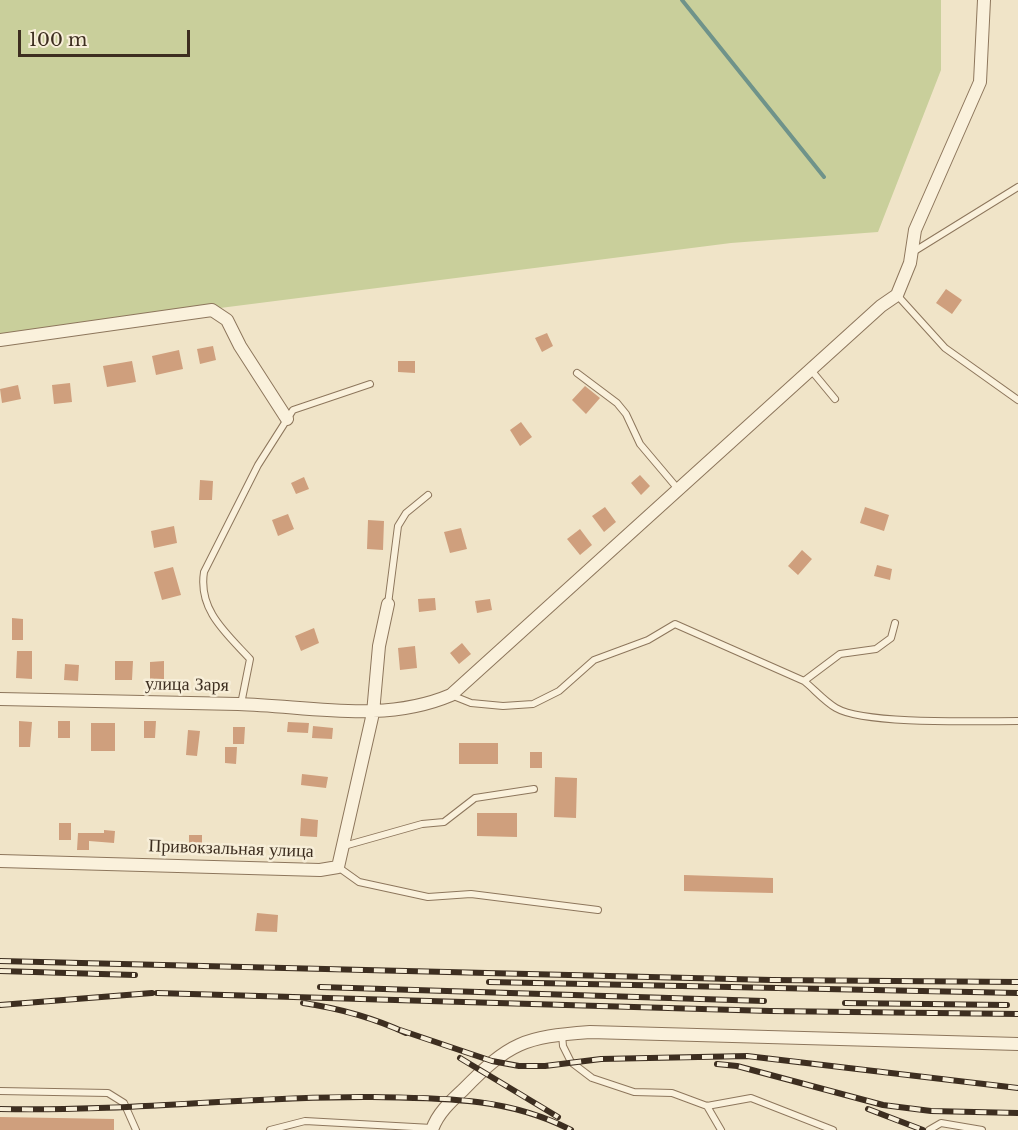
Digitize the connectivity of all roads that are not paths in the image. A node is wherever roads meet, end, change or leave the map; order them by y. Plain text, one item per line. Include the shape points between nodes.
1 (984, 0) edge
2 (1018, 186) edge
3 (913, 252) junction
4 (897, 295) junction
5 (0, 340) edge
6 (811, 370) junction
7 (577, 373) dead end
8 (370, 384) dead end
9 (835, 399) dead end
10 (1018, 400) edge
11 (287, 419) junction
12 (678, 489) junction
13 (428, 495) dead end
14 (388, 604) joint
15 (895, 623) dead end
16 (804, 681) junction
17 (451, 695) junction
18 (0, 699) edge
19 (241, 704) junction
20 (373, 713) junction
21 (1018, 721) edge
22 (534, 789) dead end
23 (344, 846) junction
24 (0, 861) edge
25 (338, 867) junction
26 (598, 910) dead end
27 (562, 1034) junction
28 (1018, 1044) edge
29 (0, 1091) edge
30 (707, 1106) junction
31 (432, 1129) edge
32 (136, 1130) edge
33 (270, 1130) edge
34 (721, 1130) edge
35 (833, 1130) edge
36 (929, 1130) edge
37 (982, 1130) edge

1 - 3 street via 980,82 915,230
2 - 3 lane
3 - 4 street
4 - 6 street
4 - 10 lane via 945,348
5 - 11 street via 212,310 227,320
6 - 9 lane
6 - 12 street
7 - 12 lane via 617,403 640,444
8 - 11 lane via 293,410
11 - 19 lane via 258,465 204,572 205,603 216,622 250,659
12 - 17 street
13 - 14 lane via 406,513 398,526
14 - 20 street, Привокзальная улица via 379,646
15 - 16 lane via 891,638 876,649 840,654
16 - 17 lane via 675,624 648,640 594,660 559,691 533,704 471,703
16 - 21 lane via 836,708 857,715
17 - 20 street, улица Заря
18 - 19 street, улица Заря
19 - 20 street, улица Заря
20 - 23 street, Привокзальная улица
22 - 23 lane via 475,798 444,822 422,824
23 - 25 street, Привокзальная улица
24 - 25 street, Привокзальная улица via 320,870
25 - 26 lane via 358,882 428,897 471,894
27 - 28 street
27 - 30 lane via 563,1046 572,1062 592,1078 634,1092 672,1093
27 - 31 street via 510,1047 454,1098
29 - 32 lane via 108,1093 124,1103
30 - 34 lane
30 - 35 lane via 751,1098
31 - 33 lane via 305,1121
36 - 37 lane via 941,1123

